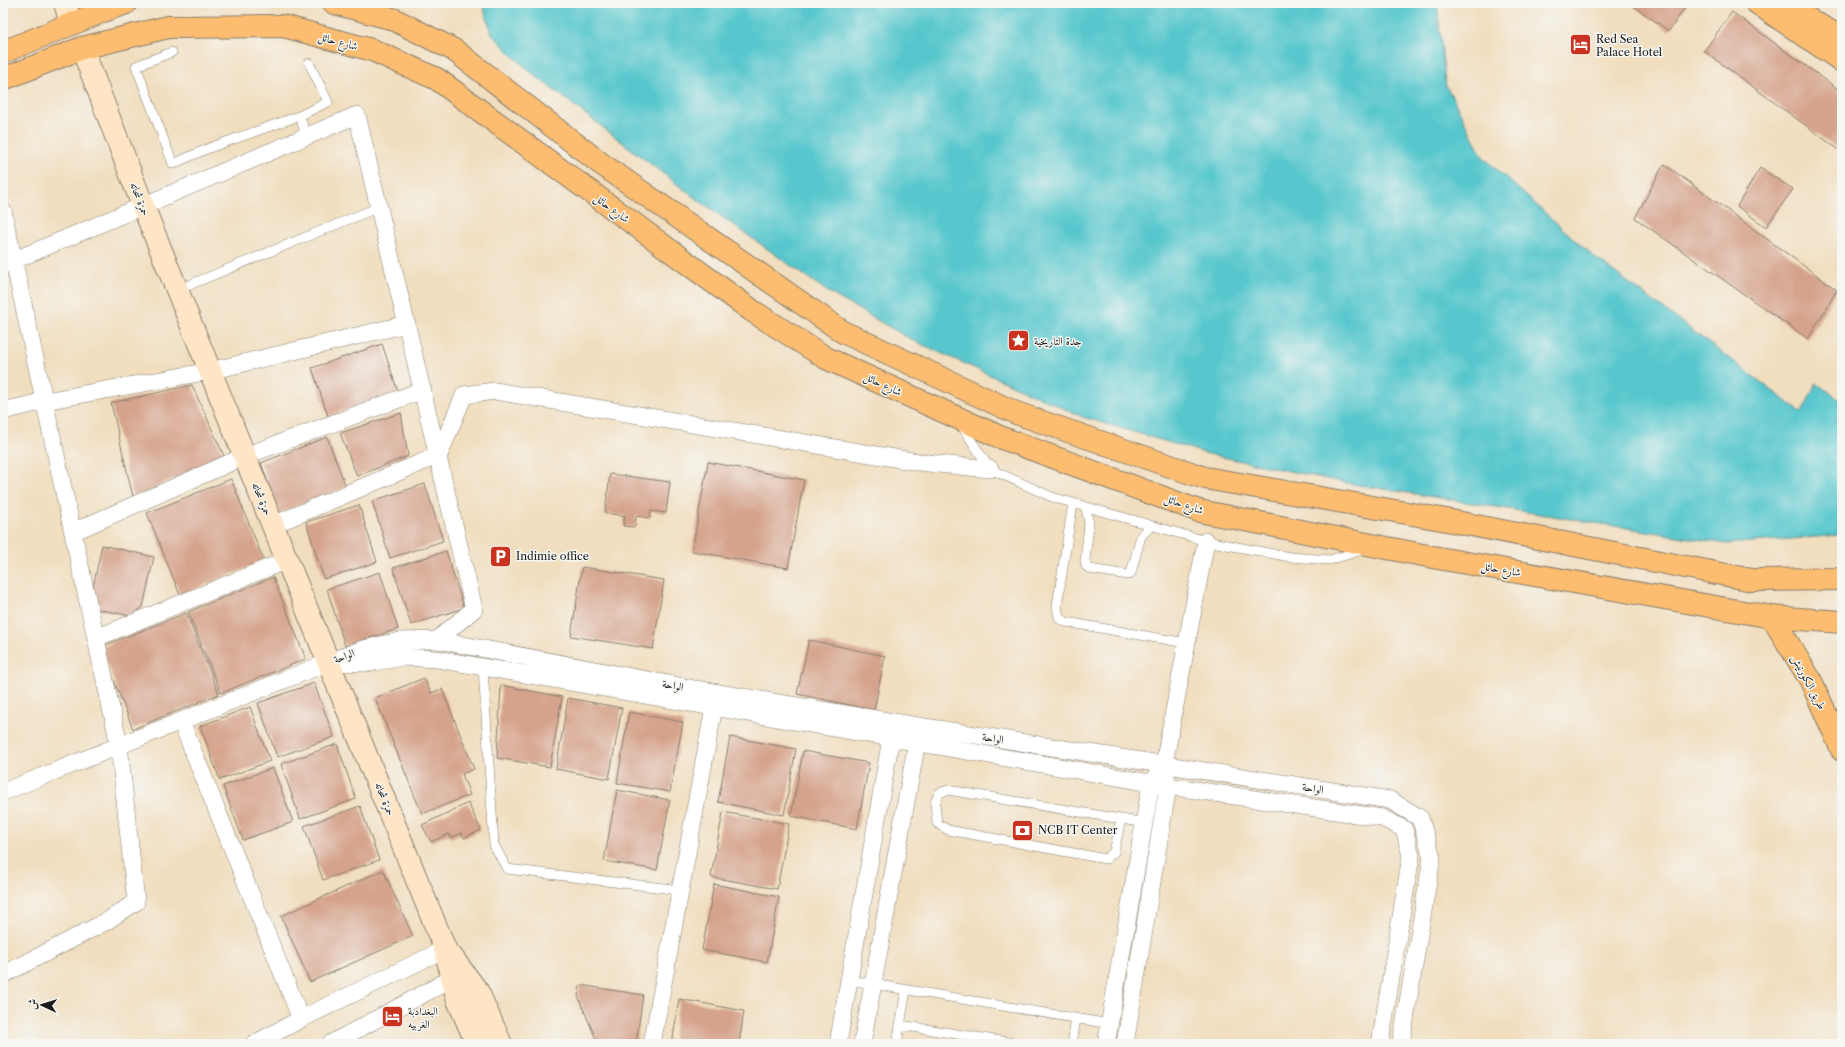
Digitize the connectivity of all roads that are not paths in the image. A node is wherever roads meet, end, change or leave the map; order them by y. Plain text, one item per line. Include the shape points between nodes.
1 (65, 3) edge
2 (126, 3) edge
3 (334, 3) edge
4 (1758, 3) edge
5 (1780, 3) edge
6 (1800, 8) edge
7 (71, 24) junction
8 (1842, 38) edge
9 (82, 48) junction
10 (3, 52) edge
11 (172, 52) dead end
12 (1842, 61) edge
13 (309, 63) dead end
14 (3, 79) edge
15 (299, 116) junction
16 (307, 136) junction
17 (143, 206) junction
18 (379, 206) junction
19 (3, 212) edge
20 (9, 262) edge
21 (177, 290) junction
22 (407, 324) junction
23 (210, 371) junction
24 (423, 390) junction
25 (45, 401) junction
26 (3, 411) edge
27 (956, 417) junction
28 (438, 455) junction
29 (245, 456) junction
30 (990, 469) junction
31 (1073, 503) junction
32 (1086, 507) junction
33 (273, 525) junction
34 (1151, 526) junction
35 (73, 532) junction
36 (1206, 541) junction
37 (1376, 546) junction
38 (287, 560) junction
39 (1842, 579) edge
40 (1772, 617) junction
41 (1842, 622) edge
42 (96, 638) junction
43 (437, 640) junction
44 (1186, 643) junction
45 (329, 662) junction
46 (483, 667) junction
47 (714, 707) junction
48 (180, 721) junction
49 (912, 725) junction
50 (892, 738) junction
51 (917, 742) junction
52 (119, 745) junction
53 (1842, 750) edge
54 (1164, 764) junction
55 (1151, 783) junction
56 (1168, 786) junction
57 (3, 792) edge
58 (1121, 819) junction
59 (1144, 823) junction
60 (680, 890) junction
61 (445, 948) junction
62 (3, 975) edge
63 (452, 978) junction
64 (849, 980) junction
65 (873, 984) junction
66 (906, 990) junction
67 (301, 1019) junction
68 (1076, 1019) junction
69 (1110, 1024) junction
70 (900, 1025) junction
71 (254, 1044) edge
72 (330, 1044) edge
73 (477, 1044) edge
74 (501, 1044) edge
75 (652, 1044) edge
76 (838, 1044) edge
77 (862, 1044) edge
78 (897, 1044) edge
79 (1020, 1044) edge
80 (1072, 1044) edge
81 (1106, 1044) edge
82 (1125, 1044) edge
83 (1380, 1044) edge
84 (1401, 1044) edge

1 - 7 main road
2 - 7 main road
3 - 39 main road via 392,19 454,50 600,163 843,332 1016,413 1205,478 1441,519 1752,580
4 - 12 main road
5 - 6 main road
6 - 8 main road
7 - 9 main road
7 - 10 main road
9 - 14 main road, شارع حائل
9 - 17 main road, حمزة شحاته
9 - 27 main road, شارع حائل via 168,27 283,26 372,50 437,79 751,310 820,354
11 - 15 lane via 136,66 173,164 209,148
13 - 15 lane via 328,102
15 - 16 lane
16 - 17 street
16 - 18 street via 357,114
17 - 20 street
17 - 21 main road, حمزة شحاته
18 - 21 lane
18 - 22 street
19 - 20 street
20 - 25 street
21 - 23 main road, حمزة شحاته
22 - 23 street
22 - 24 street
23 - 25 street
23 - 29 main road, حمزة شحاته
24 - 28 street
24 - 29 street
25 - 26 street
25 - 35 street
27 - 30 lane
27 - 37 main road, شارع حائل via 1002,438 1199,511
28 - 30 street via 464,395 495,391 918,462
28 - 33 street
28 - 43 street via 474,610
29 - 33 main road, حمزة شحاته
29 - 35 street
30 - 31 lane via 1052,498
31 - 32 lane
31 - 44 lane via 1057,606 1059,618 1066,622
32 - 34 lane
32 - 34 lane via 1089,524 1086,566 1090,569 1128,575 1131,573 1141,536
33 - 38 main road, حمزة شحاته
34 - 36 lane
35 - 42 street
36 - 37 lane via 1290,558 1330,560
36 - 44 street
37 - 40 main road, شارع حائل
38 - 42 street
38 - 45 main road, حمزة شحاته
40 - 41 main road, شارع حائل
40 - 53 main road, طريق الكورنيش via 1811,681
42 - 52 street
43 - 45 street, الواحة via 399,641 363,649
43 - 49 street, الواحة via 695,689
44 - 54 street
45 - 46 street, الواحة via 368,663 403,657 437,659
45 - 48 street
45 - 61 main road, حمزة شحاته
46 - 47 street, الواحة
46 - 60 lane via 494,845 507,869
47 - 50 street, الواحة
47 - 60 street
48 - 52 street
48 - 67 street
49 - 50 street
49 - 51 street
49 - 54 street, الواحة
50 - 51 street, الواحة
50 - 64 street
51 - 55 street, الواحة
51 - 65 street
52 - 57 street
52 - 62 street via 136,902 107,921
54 - 55 street
54 - 56 street
54 - 84 street, الواحة via 1390,800 1420,818 1432,857
55 - 56 street, الواحة
55 - 59 street
56 - 82 street
56 - 83 street, الواحة via 1382,818 1404,829 1411,856
58 - 58 lane via 948,790 939,793 935,803 937,823 941,828 1106,859 1114,852
58 - 59 lane
59 - 69 street
60 - 75 street
61 - 63 main road, حمزة شحاته
61 - 67 street
61 - 74 main road, حمزة شحاته via 478,992
63 - 72 street
63 - 73 main road, حمزة شحاته via 458,1000
64 - 65 lane
64 - 76 street
65 - 66 lane
65 - 77 street
66 - 68 lane
66 - 70 lane
67 - 71 street
68 - 69 lane
68 - 80 lane
69 - 81 street
70 - 78 lane
70 - 79 lane

